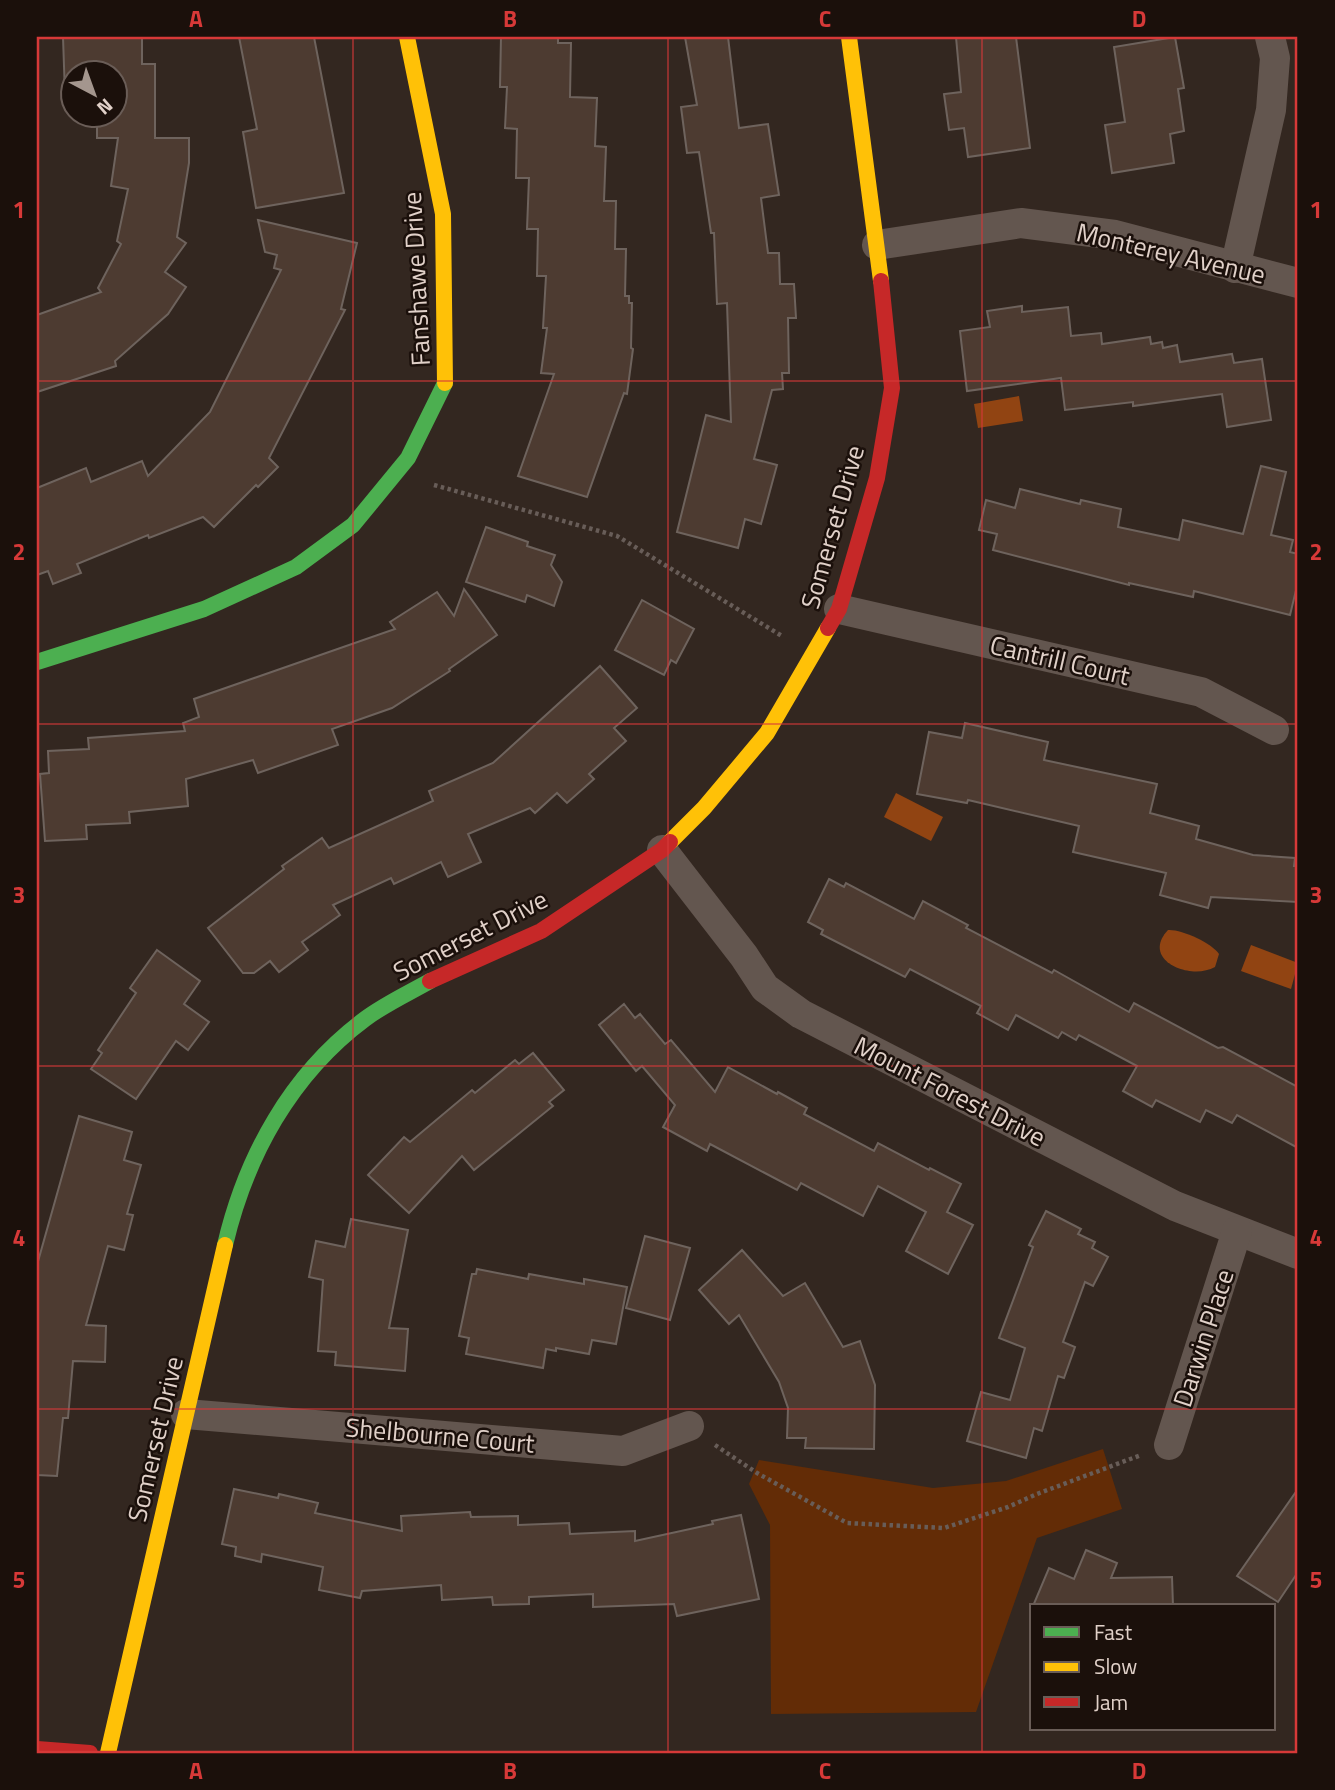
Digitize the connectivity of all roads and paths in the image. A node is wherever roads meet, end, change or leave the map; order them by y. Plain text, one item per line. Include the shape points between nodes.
1 (407, 37) edge
2 (849, 37) edge
3 (1270, 37) edge
4 (877, 245) junction
5 (1235, 268) junction
6 (1298, 283) edge
7 (395, 475) junction
8 (839, 609) junction
9 (813, 654) junction
10 (37, 662) edge
11 (1274, 730) dead end
12 (662, 850) junction
13 (1237, 1231) junction
14 (1298, 1254) edge
15 (186, 1414) junction
16 (689, 1426) joint
17 (1170, 1444) joint
18 (37, 1749) edge
19 (90, 1753) edge
20 (108, 1753) edge

1 - 7 street, Fanshawe Drive via 443,214 445,384
2 - 4 street, Somerset Drive
3 - 5 street via 1275,58 1271,110
4 - 5 street, Monterey Avenue via 1021,223 1115,235
4 - 8 street, Somerset Drive via 892,388 877,478
5 - 6 street, Monterey Avenue
7 - 9 path via 617,536
7 - 10 street, Fanshawe Drive via 353,526 296,567 204,609
8 - 9 street, Somerset Drive
8 - 11 street, Cantrill Court via 1201,692
9 - 12 street, Somerset Drive via 767,733
12 - 13 street, Mount Forest Drive via 765,988 801,1014 1175,1206
12 - 15 street, Somerset Drive via 541,931 429,982 366,1018 314,1063 255,1154 234,1208
13 - 14 street, Mount Forest Drive
13 - 17 street, Darwin Place
15 - 16 street, Shelbourne Court via 622,1451
15 - 20 street, Somerset Drive
16 - 17 path via 757,1473 847,1523 944,1528
18 - 19 street

